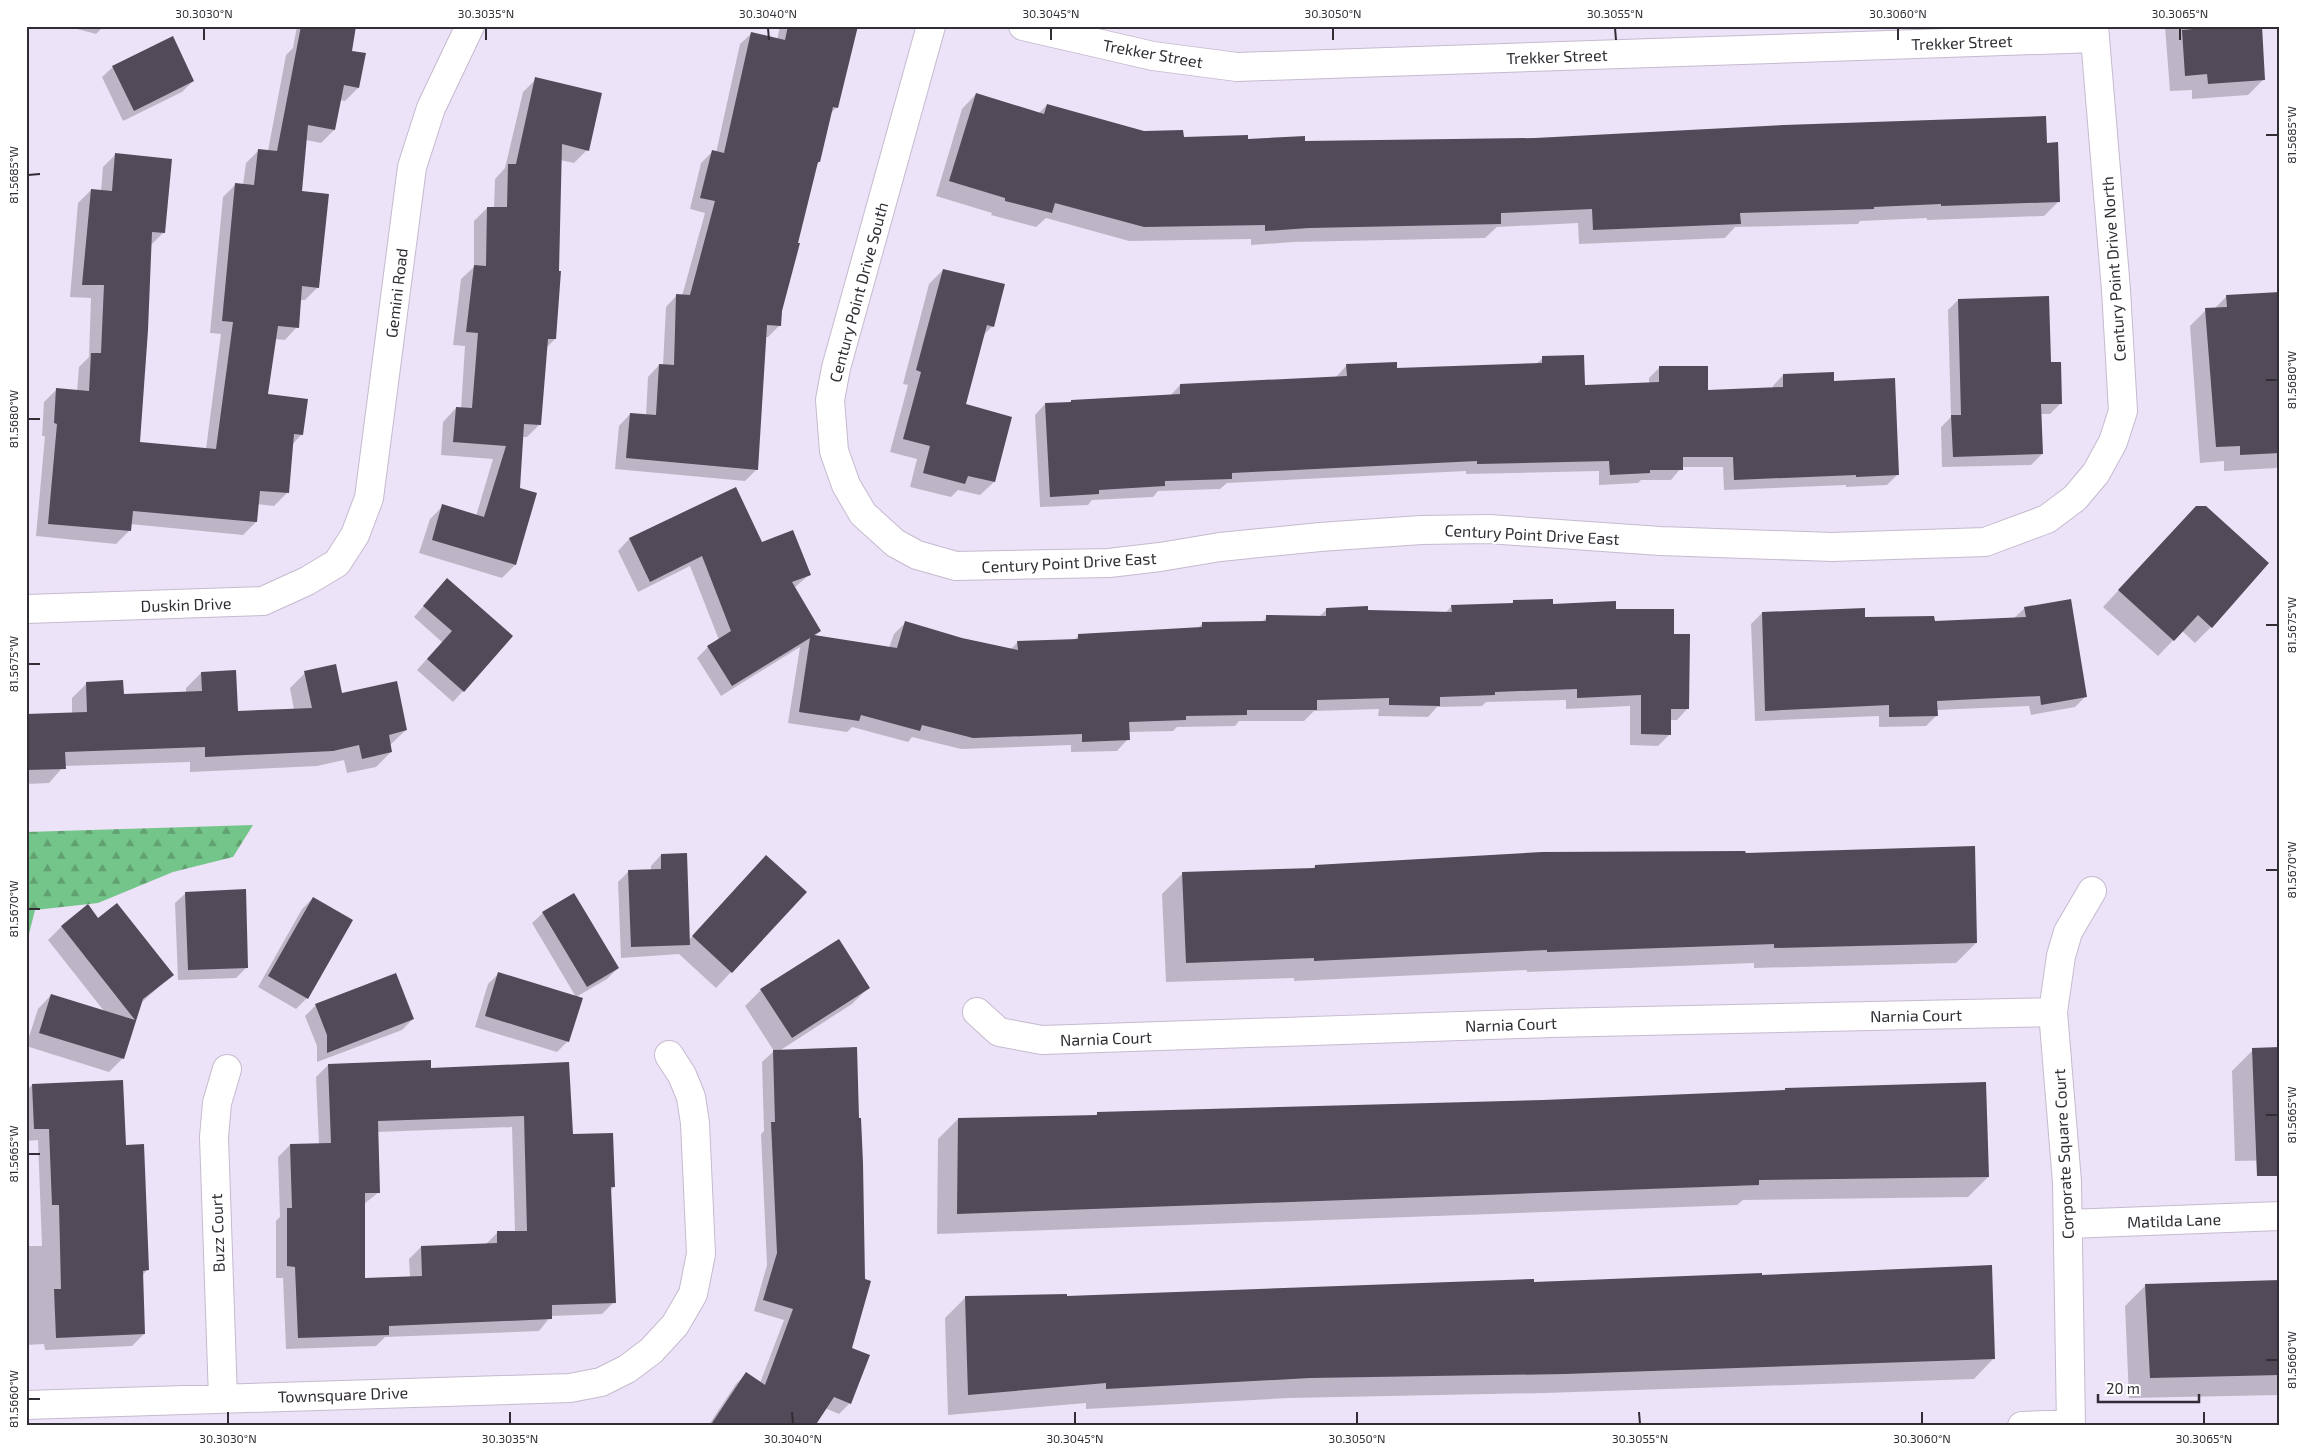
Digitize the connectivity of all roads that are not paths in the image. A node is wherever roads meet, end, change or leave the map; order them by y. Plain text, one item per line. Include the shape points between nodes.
1 (470, 26) edge
2 (931, 26) edge
3 (1023, 26) edge
4 (2094, 32) edge
5 (2075, 498) joint
6 (895, 543) joint
7 (337, 562) joint
8 (26, 609) edge
9 (2092, 891) dead end
10 (977, 1012) dead end
11 (2053, 1012) junction
12 (669, 1054) dead end
13 (227, 1069) dead end
14 (2280, 1216) edge
15 (2068, 1224) junction
16 (223, 1398) junction
17 (26, 1405) edge
18 (2071, 1425) edge
19 (2022, 1426) edge

1 - 7 street, Gemini Road via 431,108 412,167 369,498 355,535
2 - 6 street, Century Point Drive South via 836,368 830,400 834,452 846,485 863,514
3 - 4 street, Trekker Street via 1153,56 1236,67
4 - 5 street, Century Point Drive North via 2123,411 2113,442 2096,473
5 - 6 street, Century Point Drive East via 2047,519 1984,542 1832,547 1660,541 1489,529 1421,530 1220,547 1109,563 982,568 956,566 917,555
7 - 8 street, Duskin Drive via 307,581 263,601
9 - 11 street, Corporate Square Court via 2068,932
10 - 11 street, Narnia Court via 999,1032 1042,1040 1551,1023
11 - 15 street, Corporate Square Court
12 - 16 street, Townsquare Drive via 691,1097 695,1123 700,1254 693,1294 675,1325 651,1351 627,1369 600,1382 570,1388
13 - 16 street, Buzz Court via 217,1103 214,1137
14 - 15 street, Matilda Lane
15 - 18 street, Corporate Square Court
16 - 17 street, Townsquare Drive
18 - 19 street

